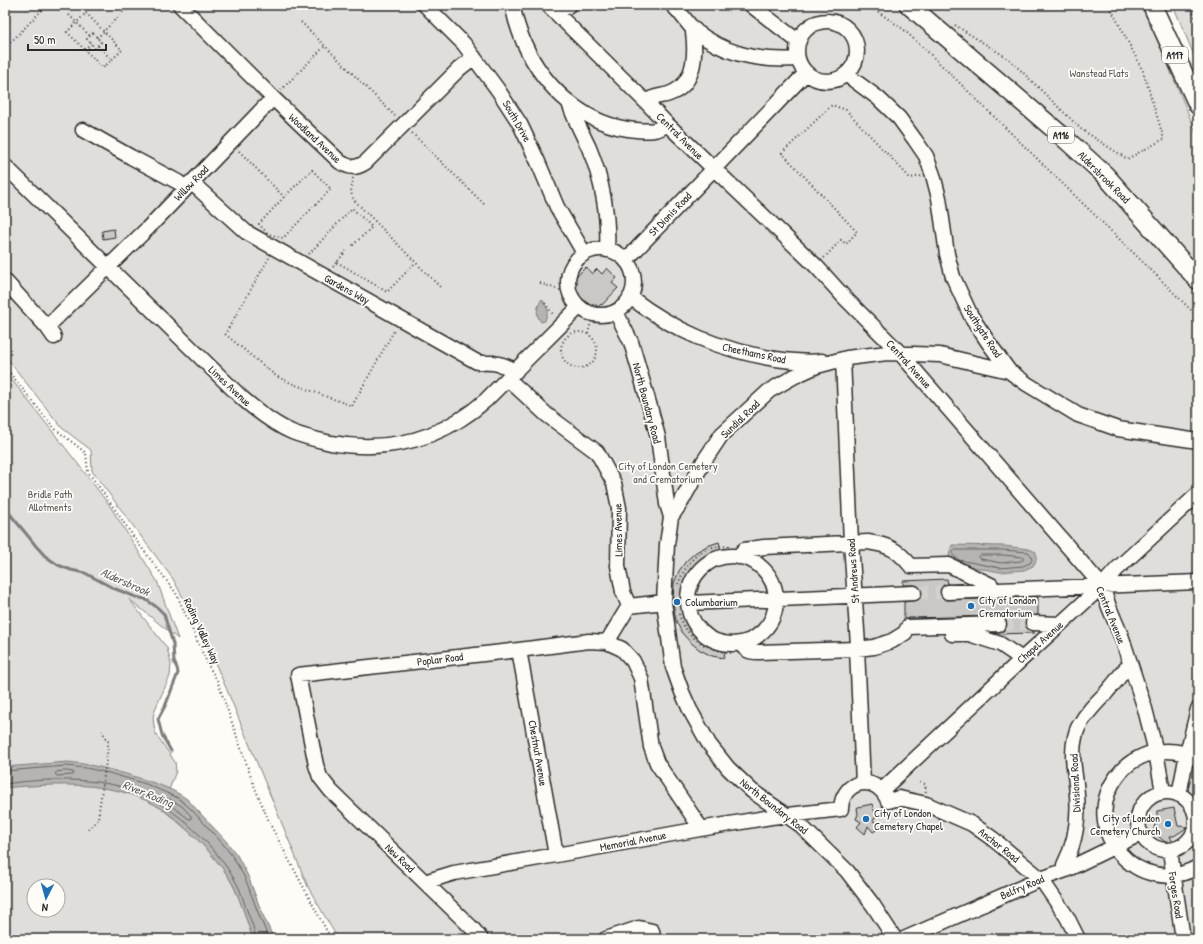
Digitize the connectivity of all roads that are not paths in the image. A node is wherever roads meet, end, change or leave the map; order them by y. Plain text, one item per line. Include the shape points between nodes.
1 (180, 5) edge
2 (425, 5) edge
3 (513, 5) edge
4 (569, 5) edge
5 (672, 5) edge
6 (751, 5) edge
7 (910, 5) edge
8 (1152, 5) edge
9 (553, 9) edge
10 (695, 30) junction
11 (799, 41) junction
12 (474, 57) junction
13 (798, 59) junction
14 (806, 73) junction
15 (847, 75) junction
16 (274, 98) junction
17 (646, 102) junction
18 (569, 103) junction
19 (1198, 104) edge
20 (667, 124) junction
21 (84, 130) dead end
22 (5, 166) edge
23 (714, 169) junction
24 (189, 185) junction
25 (607, 250) junction
26 (584, 253) junction
27 (626, 260) junction
28 (108, 267) junction
29 (1198, 280) edge
30 (5, 281) edge
31 (630, 297) junction
32 (579, 307) junction
33 (616, 312) junction
34 (900, 353) junction
35 (843, 359) junction
36 (1009, 370) junction
37 (512, 375) junction
38 (1198, 441) edge
39 (1198, 494) edge
40 (671, 517) junction
41 (851, 542) junction
42 (738, 557) junction
43 (1198, 582) edge
44 (1102, 586) junction
45 (991, 590) junction
46 (948, 592) tunnel mouth
47 (914, 593) tunnel mouth
48 (855, 595) junction
49 (776, 598) junction
50 (664, 602) junction
51 (688, 603) junction
52 (629, 606) junction
53 (1033, 623) tunnel mouth
54 (999, 624) tunnel mouth
55 (1060, 624) junction
56 (906, 633) junction
57 (607, 642) junction
58 (737, 648) junction
59 (857, 649) junction
60 (519, 650) junction
61 (1022, 659) junction
62 (1130, 666) junction
63 (1198, 709) edge
64 (1156, 752) junction
65 (1192, 757) edge
66 (320, 776) joint
67 (863, 782) junction
68 (1163, 792) junction
69 (885, 795) junction
70 (1179, 795) junction
71 (1196, 810) edge
72 (787, 815) junction
73 (700, 829) junction
74 (1140, 834) junction
75 (1114, 846) junction
76 (1170, 851) junction
77 (556, 856) junction
78 (1198, 867) edge
79 (1066, 870) junction
80 (1173, 875) junction
81 (1041, 879) junction
82 (427, 884) junction
83 (482, 939) edge
84 (606, 939) edge
85 (654, 939) edge
86 (895, 939) edge
87 (904, 939) edge
88 (1078, 939) edge
89 (1183, 939) edge

1 - 16 lane, Woodland Avenue
2 - 12 lane, South Drive
3 - 18 lane via 519,31 530,56 546,80
4 - 9 lane via 561,10
5 - 10 lane
6 - 11 lane
7 - 29 main road, Aldersbrook Road / A116 via 1105,175
8 - 19 main road, A117
9 - 17 lane, Central Avenue
10 - 13 lane via 716,44 747,56 765,60
10 - 17 lane via 694,60 688,79 670,94 651,97
11 - 13 lane
11 - 15 lane via 803,33 818,22 837,22 845,27 852,33 858,50 857,60
12 - 16 lane, Woodland Avenue via 360,166 348,167 340,162
12 - 26 lane, South Drive via 520,124 557,207
13 - 14 lane
14 - 15 lane via 813,78 830,82
14 - 23 lane, St Dionis Road
15 - 36 lane, Southgate Road via 878,98 899,118 926,156 939,198 953,277 971,316
16 - 24 lane, Willow Road
17 - 20 lane, Central Avenue
18 - 20 lane via 608,125 626,129 650,131 663,128
18 - 25 lane via 599,178 605,212
20 - 23 lane, Central Avenue
21 - 24 lane, Gardens Way via 178,182
22 - 28 lane, Limes Avenue
23 - 27 lane, St Dionis Road
23 - 34 lane, Central Avenue via 816,266
24 - 28 lane, Willow Road
24 - 37 lane, Gardens Way via 246,232 476,362 497,364
25 - 26 lane via 594,249
25 - 27 lane via 616,252
26 - 32 lane via 573,264 567,279 573,301
27 - 31 lane via 634,278 634,288
28 - 30 lane, Willow Road via 51,332
28 - 37 lane, Limes Avenue via 261,414 292,432 319,440 348,446 379,446 409,442 461,420
31 - 33 lane
31 - 35 lane, Cheethams Road via 665,321 725,348 793,361
32 - 33 lane via 588,313 598,315
32 - 37 lane
33 - 40 lane, North Boundary Road via 631,342 650,407 659,444 666,504
34 - 35 lane
34 - 36 lane via 940,355
34 - 44 lane, Central Avenue
35 - 40 lane, Sundial Road via 817,366 768,392 722,434
35 - 41 lane, St Andrews Road
36 - 38 lane, Southgate Road via 1078,415 1118,429
37 - 52 lane, Limes Avenue via 548,415 597,452 614,483 619,508 618,566 623,592
39 - 44 lane, Chapel Avenue
40 - 50 lane, North Boundary Road
41 - 42 lane via 764,547 744,550
41 - 45 lane via 868,542 892,548 911,566 949,565 991,585
41 - 48 lane, St Andrews Road
42 - 49 lane via 760,566 768,575
42 - 51 lane via 725,557 712,561 702,568 689,590
43 - 44 lane
44 - 45 lane
44 - 55 lane, Chapel Avenue
44 - 62 lane, Central Avenue
45 - 46 lane
47 - 48 lane
48 - 49 lane
48 - 59 lane, St Andrews Road
49 - 51 lane
49 - 58 lane via 770,622 762,632
50 - 52 lane
50 - 72 lane, North Boundary Road via 673,667 690,710 728,768 752,791
51 - 58 lane via 690,615 705,635
52 - 57 lane
53 - 55 lane
54 - 56 lane via 908,627
55 - 61 lane, Chapel Avenue
56 - 59 lane via 874,647
56 - 61 lane via 968,634 1000,644
57 - 60 lane, Poplar Road via 589,641
57 - 73 lane via 622,649 633,661 641,678 651,747 657,763
58 - 59 lane via 750,652
59 - 67 lane, St Andrews Road
60 - 66 lane, Poplar Road via 298,675
60 - 77 lane, Chestnut Avenue
61 - 69 lane, Chapel Avenue
62 - 64 lane, Central Avenue
62 - 79 lane, Divisional Road via 1125,668 1115,683 1090,709 1078,727 1072,754 1077,794 1076,834 1064,865
63 - 65 lane
64 - 65 lane via 1176,752
64 - 68 lane, Central Avenue
64 - 75 lane via 1142,756 1129,764 1110,788 1105,817 1106,827
65 - 70 lane
66 - 82 lane, New Road via 331,791
67 - 69 lane via 876,786
67 - 72 lane, Memorial Avenue via 847,791 843,796 841,809
68 - 70 lane
68 - 74 lane via 1146,800 1141,808 1138,817
69 - 81 lane, Anchor Road via 926,804 972,824
70 - 71 lane
71 - 76 lane via 1196,828 1192,836 1182,846
72 - 73 lane, Memorial Avenue
72 - 86 lane, North Boundary Road via 847,871
73 - 77 lane, Memorial Avenue
74 - 75 lane, Belfry Road
74 - 76 lane via 1153,847
75 - 79 lane, Belfry Road
75 - 80 lane via 1126,861 1144,871
76 - 80 lane, Forges Road
77 - 82 lane, Memorial Avenue via 454,873 430,880
78 - 80 lane
79 - 81 lane, Belfry Road
80 - 89 lane, Forges Road
81 - 87 lane, Belfry Road
81 - 88 lane, Anchor Road via 1067,917
82 - 83 lane, New Road
84 - 85 lane via 639,928 652,931

